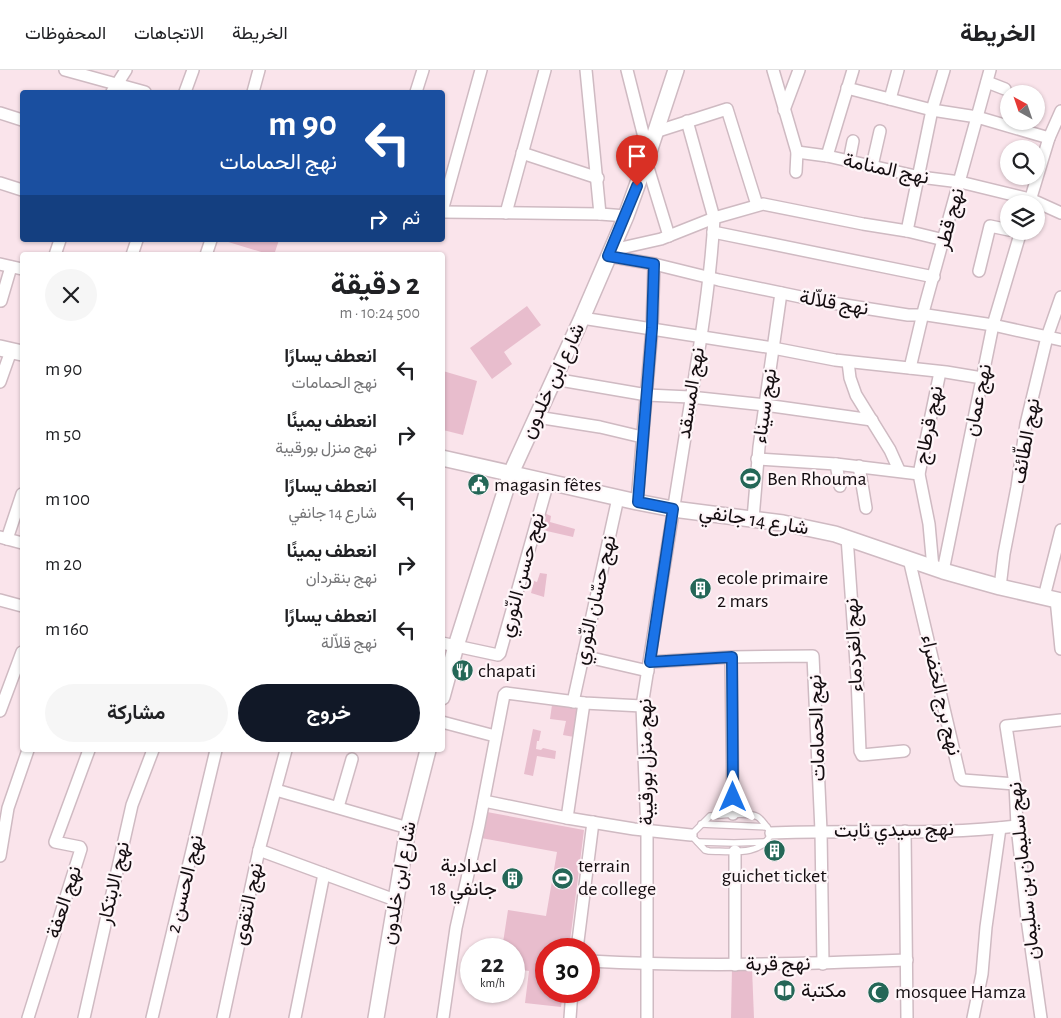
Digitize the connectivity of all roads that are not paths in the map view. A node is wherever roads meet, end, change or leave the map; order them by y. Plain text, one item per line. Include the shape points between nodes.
1 (65, 70) edge
2 (126, 70) edge
3 (193, 70) edge
4 (259, 70) edge
5 (423, 70) edge
6 (481, 70) edge
7 (544, 70) edge
8 (586, 70) edge
9 (627, 70) edge
10 (676, 70) edge
11 (772, 70) edge
12 (799, 70) edge
13 (853, 70) edge
14 (898, 70) edge
15 (944, 70) edge
16 (990, 70) edge
17 (987, 82) junction
18 (1000, 87) edge
19 (847, 88) junction
20 (114, 89) edge
21 (187, 90) edge
22 (254, 90) edge
23 (417, 90) edge
24 (890, 99) junction
25 (784, 110) junction
26 (932, 110) junction
27 (1061, 111) edge
28 (0, 113) edge
29 (976, 117) junction
30 (20, 119) edge
31 (687, 121) junction
32 (880, 131) dead end
33 (655, 132) junction
34 (1049, 138) junction
35 (853, 140) dead end
36 (522, 152) junction
37 (796, 152) junction
38 (827, 156) junction
39 (647, 158) junction
40 (849, 161) junction
41 (872, 166) junction
42 (796, 172) dead end
43 (920, 177) junction
44 (598, 178) junction
45 (960, 182) junction
46 (0, 183) edge
47 (20, 189) edge
48 (1008, 195) edge
49 (1032, 195) edge
50 (445, 201) edge
51 (757, 205) junction
52 (1045, 207) edge
53 (445, 212) edge
54 (506, 213) junction
55 (1061, 213) edge
56 (600, 214) junction
57 (626, 216) junction
58 (714, 218) junction
59 (1000, 228) edge
60 (908, 231) junction
61 (713, 232) junction
62 (669, 236) junction
63 (944, 240) junction
64 (1014, 240) edge
65 (610, 253) junction
66 (654, 264) junction
67 (11, 266) edge
68 (979, 271) dead end
69 (710, 277) junction
70 (934, 277) junction
71 (781, 293) junction
72 (1061, 297) edge
73 (1, 301) edge
74 (923, 315) junction
75 (582, 318) junction
76 (993, 325) junction
77 (652, 328) junction
78 (701, 337) junction
79 (1047, 337) junction
80 (1061, 340) edge
81 (773, 348) junction
82 (15, 350) edge
83 (848, 362) junction
84 (910, 368) junction
85 (940, 372) junction
86 (982, 378) junction
87 (554, 379) junction
88 (0, 382) edge
89 (647, 395) junction
90 (690, 397) junction
91 (766, 405) junction
92 (537, 416) junction
93 (872, 420) junction
94 (642, 437) junction
95 (445, 459) edge
96 (758, 460) junction
97 (836, 464) junction
98 (859, 466) junction
99 (899, 470) junction
100 (511, 473) junction
101 (919, 474) junction
102 (548, 482) junction
103 (840, 486) dead end
104 (618, 498) junction
105 (20, 499) edge
106 (638, 502) junction
107 (866, 508) dead end
108 (673, 509) junction
109 (752, 519) junction
110 (1061, 530) edge
111 (847, 537) junction
112 (3, 538) edge
113 (20, 542) edge
114 (909, 559) junction
115 (938, 569) junction
116 (1000, 587) junction
117 (1054, 599) edge
118 (0, 600) edge
119 (20, 605) edge
120 (449, 644) edge
121 (1061, 649) edge
122 (583, 656) junction
123 (20, 657) edge
124 (732, 657) junction
125 (649, 666) junction
126 (445, 674) edge
127 (3, 695) edge
128 (578, 702) junction
129 (642, 706) junction
130 (0, 712) edge
131 (1061, 720) edge
132 (445, 723) edge
133 (495, 736) junction
134 (904, 751) dead end
135 (27, 752) edge
136 (88, 752) edge
137 (152, 752) edge
138 (216, 752) edge
139 (286, 752) edge
140 (427, 752) edge
141 (352, 760) dead end
142 (1015, 784) junction
143 (276, 790) junction
144 (484, 801) junction
145 (338, 807) junction
146 (733, 814) junction
147 (567, 818) junction
148 (593, 822) junction
149 (702, 824) junction
150 (1017, 826) junction
151 (408, 828) junction
152 (1000, 828) junction
153 (647, 831) junction
154 (821, 831) junction
155 (905, 831) junction
156 (769, 834) junction
157 (695, 838) junction
158 (260, 850) junction
159 (735, 851) junction
160 (0, 856) edge
161 (324, 874) junction
162 (394, 900) junction
163 (578, 938) edge
164 (907, 960) junction
165 (600, 962) edge
166 (648, 964) junction
167 (823, 964) junction
168 (735, 965) junction
169 (571, 1003) edge
170 (28, 1018) edge
171 (84, 1018) edge
172 (152, 1018) edge
173 (223, 1018) edge
174 (295, 1018) edge
175 (376, 1018) edge
176 (443, 1018) edge
177 (570, 1018) edge
178 (648, 1018) edge
179 (907, 1018) edge
180 (972, 1018) edge
181 (1041, 1018) edge

1 - 20 street
2 - 20 street
3 - 21 street
4 - 22 street
5 - 23 street
6 - 50 street
7 - 36 street
8 - 44 street
9 - 39 street
10 - 33 street, شارع ابن خلدون
11 - 25 street
12 - 25 street
13 - 19 street
14 - 24 street
15 - 26 street
16 - 17 street, نهج قطر
17 - 18 street
17 - 29 street, نهج قطر
19 - 24 street
19 - 38 street
24 - 26 street
25 - 37 street
26 - 29 street
26 - 43 street
27 - 34 street
28 - 30 street
29 - 34 street
29 - 45 street, نهج قطر
31 - 33 street
31 - 51 street via 728,110
31 - 58 street, نهج المسقد
32 - 41 street
33 - 39 street, شارع ابن خلدون
34 - 49 street
35 - 40 street
36 - 44 street
36 - 54 street
37 - 38 street, نهج المنامة
37 - 42 street
38 - 40 street, نهج المنامة
39 - 57 street, شارع ابن خلدون
39 - 62 street
40 - 41 street, نهج المنامة
41 - 43 street, نهج المنامة
43 - 45 street, نهج المنامة
43 - 60 street
44 - 56 street
45 - 48 street, نهج المنامة
45 - 63 street, نهج قطر
46 - 47 street
51 - 58 street
51 - 60 street
52 - 55 street, نهج المنامة
53 - 54 street
54 - 56 street
56 - 57 street
57 - 65 street, شارع ابن خلدون
58 - 61 street, نهج المسقد
58 - 62 street
59 - 68 street via 990,226
60 - 63 street
61 - 69 street, نهج المسقد
61 - 70 street
62 - 65 street
63 - 70 street, نهج قطر
64 - 76 street, نهج عمان
65 - 66 street, نهج قلاّلة
65 - 75 street, شارع ابن خلدون
66 - 69 street, نهج قلاّلة
66 - 77 street
67 - 73 street
69 - 71 street, نهج قلاّلة
69 - 78 street, نهج المسقد
70 - 74 street, نهج قطر
71 - 74 street, نهج قلاّلة via 878,311
71 - 81 street, نهج سيناء
72 - 79 street, نهج الطّائف
74 - 76 street, نهج قلاّلة
74 - 84 street, نهج قطر
75 - 77 street
75 - 87 street, شارع ابن خلدون
76 - 79 street, نهج قلاّلة
76 - 86 street, نهج عمان
77 - 78 street
77 - 89 street
78 - 81 street
78 - 90 street, نهج المسقد
79 - 80 street, نهج قلاّلة
79 - 116 street, نهج الطّائف via 1023,439
81 - 83 street
81 - 91 street, نهج سيناء
82 - 88 street
83 - 84 street
83 - 93 street via 852,387
84 - 85 street
85 - 86 street
85 - 101 street, نهج قرطاج
86 - 115 street, نهج عمان
87 - 89 street
87 - 92 street, شارع ابن خلدون
89 - 90 street
89 - 94 street
90 - 91 street
90 - 108 street, نهج المسقد
91 - 93 street
91 - 96 street, نهج سيناء
92 - 94 street
92 - 100 street, شارع ابن خلدون
93 - 99 street
94 - 106 street
95 - 100 street, شارع 14 جانفي
96 - 97 street
96 - 109 street, نهج سيناء
97 - 98 street
97 - 103 street
98 - 99 street
98 - 107 street
99 - 101 street
100 - 102 street, شارع 14 جانفي
100 - 120 street, شارع ابن خلدون
101 - 115 street, نهج قرطاج
102 - 104 street, شارع 14 جانفي
102 - 120 street, نهج حسن النّوري via 500,653
104 - 106 street, شارع 14 جانفي
104 - 122 street, نهج حسّان النّوري
105 - 112 street
106 - 108 street, شارع 14 جانفي
108 - 109 street, شارع 14 جانفي
108 - 125 street, نهج منزل بورقيبة
109 - 111 street, شارع 14 جانفي
110 - 117 street
111 - 114 street, شارع 14 جانفي
111 - 134 street, نهج الغردماء via 860,753
112 - 113 street
114 - 115 street, شارع 14 جانفي
114 - 142 street, نهج برج الخضراء via 960,776 963,780
115 - 116 street, شارع 14 جانفي
116 - 117 street, شارع 14 جانفي
117 - 121 street
118 - 119 street
120 - 126 street, شارع ابن خلدون
122 - 125 street, نهج الحمامات
122 - 128 street, نهج حسّان النّوري
123 - 127 street
124 - 125 street, نهج الحمامات
124 - 146 street
124 - 154 street, نهج الحمامات via 812,654
125 - 129 street, نهج منزل بورقيبة
127 - 130 street
128 - 129 street
128 - 133 street via 504,694
128 - 147 street, نهج حسّان النّوري
129 - 153 street, نهج منزل بورقيبة
131 - 142 street, نهج سليمان بن سليمان via 1006,725
132 - 133 street
133 - 144 street
135 - 160 street via 8,808
136 - 170 street, نهج العفة via 55,842 81,849
137 - 171 street, نهج الابتكار via 132,805
138 - 172 street, نهج الحسن 2
139 - 143 street, نهج التقوى
140 - 151 street, شارع ابن خلدون
141 - 145 street
142 - 150 street, نهج سليمان بن سليمان
143 - 145 street
143 - 158 street, نهج التقوى
144 - 147 street
144 - 176 street via 456,928
145 - 151 street
146 - 149 lane via 711,815
146 - 156 lane via 758,816
147 - 148 street
148 - 153 street
148 - 163 street
149 - 156 lane
149 - 157 lane
150 - 152 street, نهج سيدي ثابت
150 - 181 street, نهج سليمان بن سليمان
151 - 162 street, شارع ابن خلدون
152 - 155 street, نهج سيدي ثابت
152 - 180 street via 982,974
153 - 157 street
153 - 166 street, نهج منزل بورقيبة
154 - 155 street, نهج سيدي ثابت
154 - 156 street, نهج سيدي ثابت
154 - 167 street, نهج الحمامات
155 - 164 street
156 - 157 lane via 734,843
156 - 159 lane via 756,849
157 - 159 lane via 707,850
158 - 161 street
158 - 173 street, نهج التقوى
159 - 168 street
161 - 162 street
161 - 174 street
162 - 175 street, شارع ابن خلدون
164 - 167 street, نهج قربة
164 - 179 street
165 - 166 street, نهج قربة
166 - 168 street, نهج قربة
166 - 178 street, نهج منزل بورقيبة
167 - 168 street, نهج قربة
169 - 177 street

